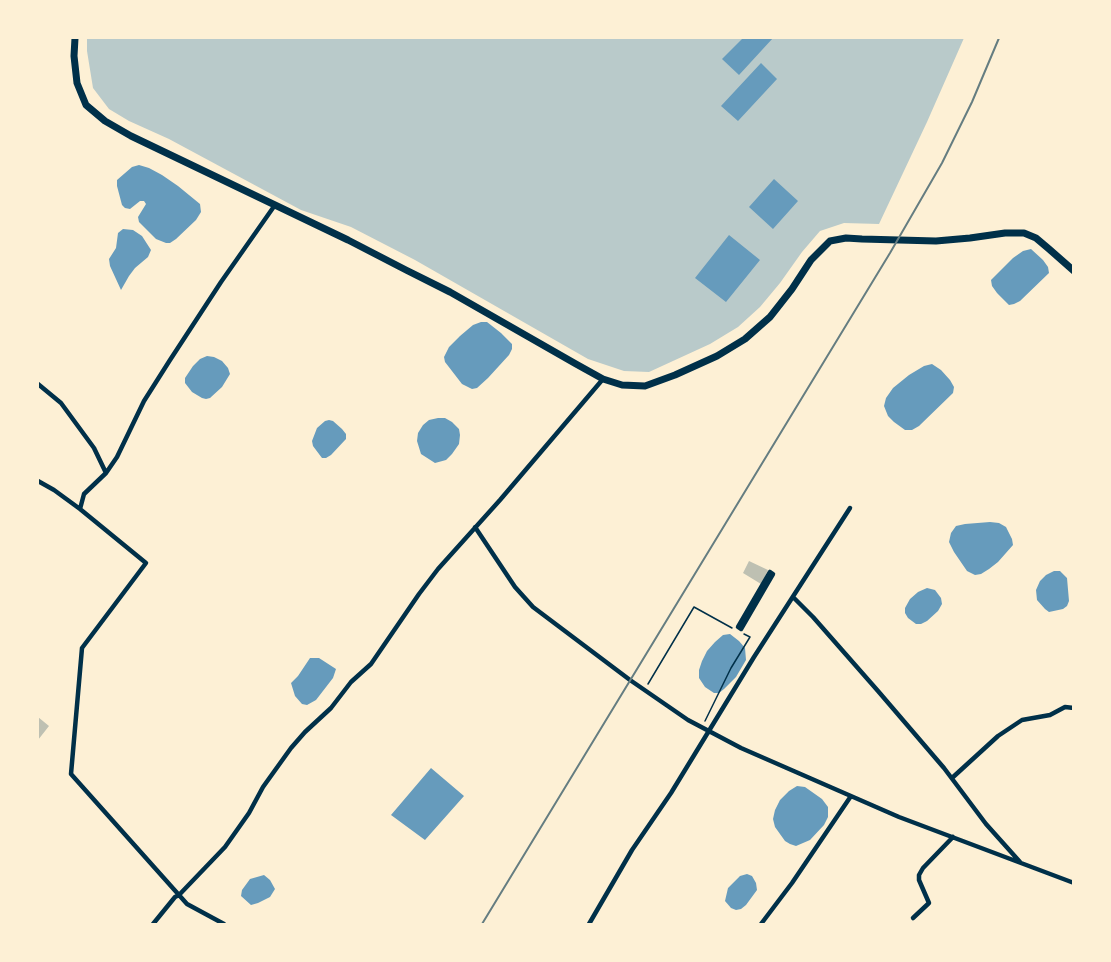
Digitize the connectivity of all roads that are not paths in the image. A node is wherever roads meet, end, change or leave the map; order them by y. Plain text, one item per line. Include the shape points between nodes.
1 (75, 38) edge
2 (276, 205) junction
3 (1074, 271) edge
4 (603, 379) junction
5 (38, 384) edge
6 (106, 473) junction
7 (38, 481) edge
8 (850, 508) dead end
9 (80, 509) junction
10 (475, 527) junction
11 (793, 597) junction
12 (737, 630) joint
13 (1074, 708) edge
14 (708, 731) junction
15 (952, 778) junction
16 (851, 796) junction
17 (953, 837) junction
18 (1022, 864) junction
19 (1074, 883) edge
20 (179, 895) junction
21 (913, 918) dead end
22 (153, 924) edge
23 (224, 924) edge
24 (589, 924) edge
25 (761, 924) edge

1 - 2 main road via 77,83 86,105 105,121
2 - 4 main road via 450,292
2 - 6 street via 144,401
3 - 4 main road via 1036,238 1024,233 936,241 846,238 830,242 811,260 770,317 717,356 645,386
4 - 10 street
5 - 6 street via 61,403 94,448
6 - 9 street via 84,494
7 - 9 street
8 - 11 street
9 - 20 street via 146,563 82,648 71,774
10 - 14 street via 533,607 630,680
10 - 20 street via 419,594 371,664 291,747 225,847
11 - 14 street
11 - 15 street
12 - 12 street via 759,590 770,572 773,574
13 - 15 street via 1022,720
14 - 16 street
14 - 24 street
15 - 18 street
16 - 17 street
16 - 25 street
17 - 18 street
17 - 21 street via 919,875 929,903
18 - 19 street
20 - 22 street
20 - 23 street via 187,904

